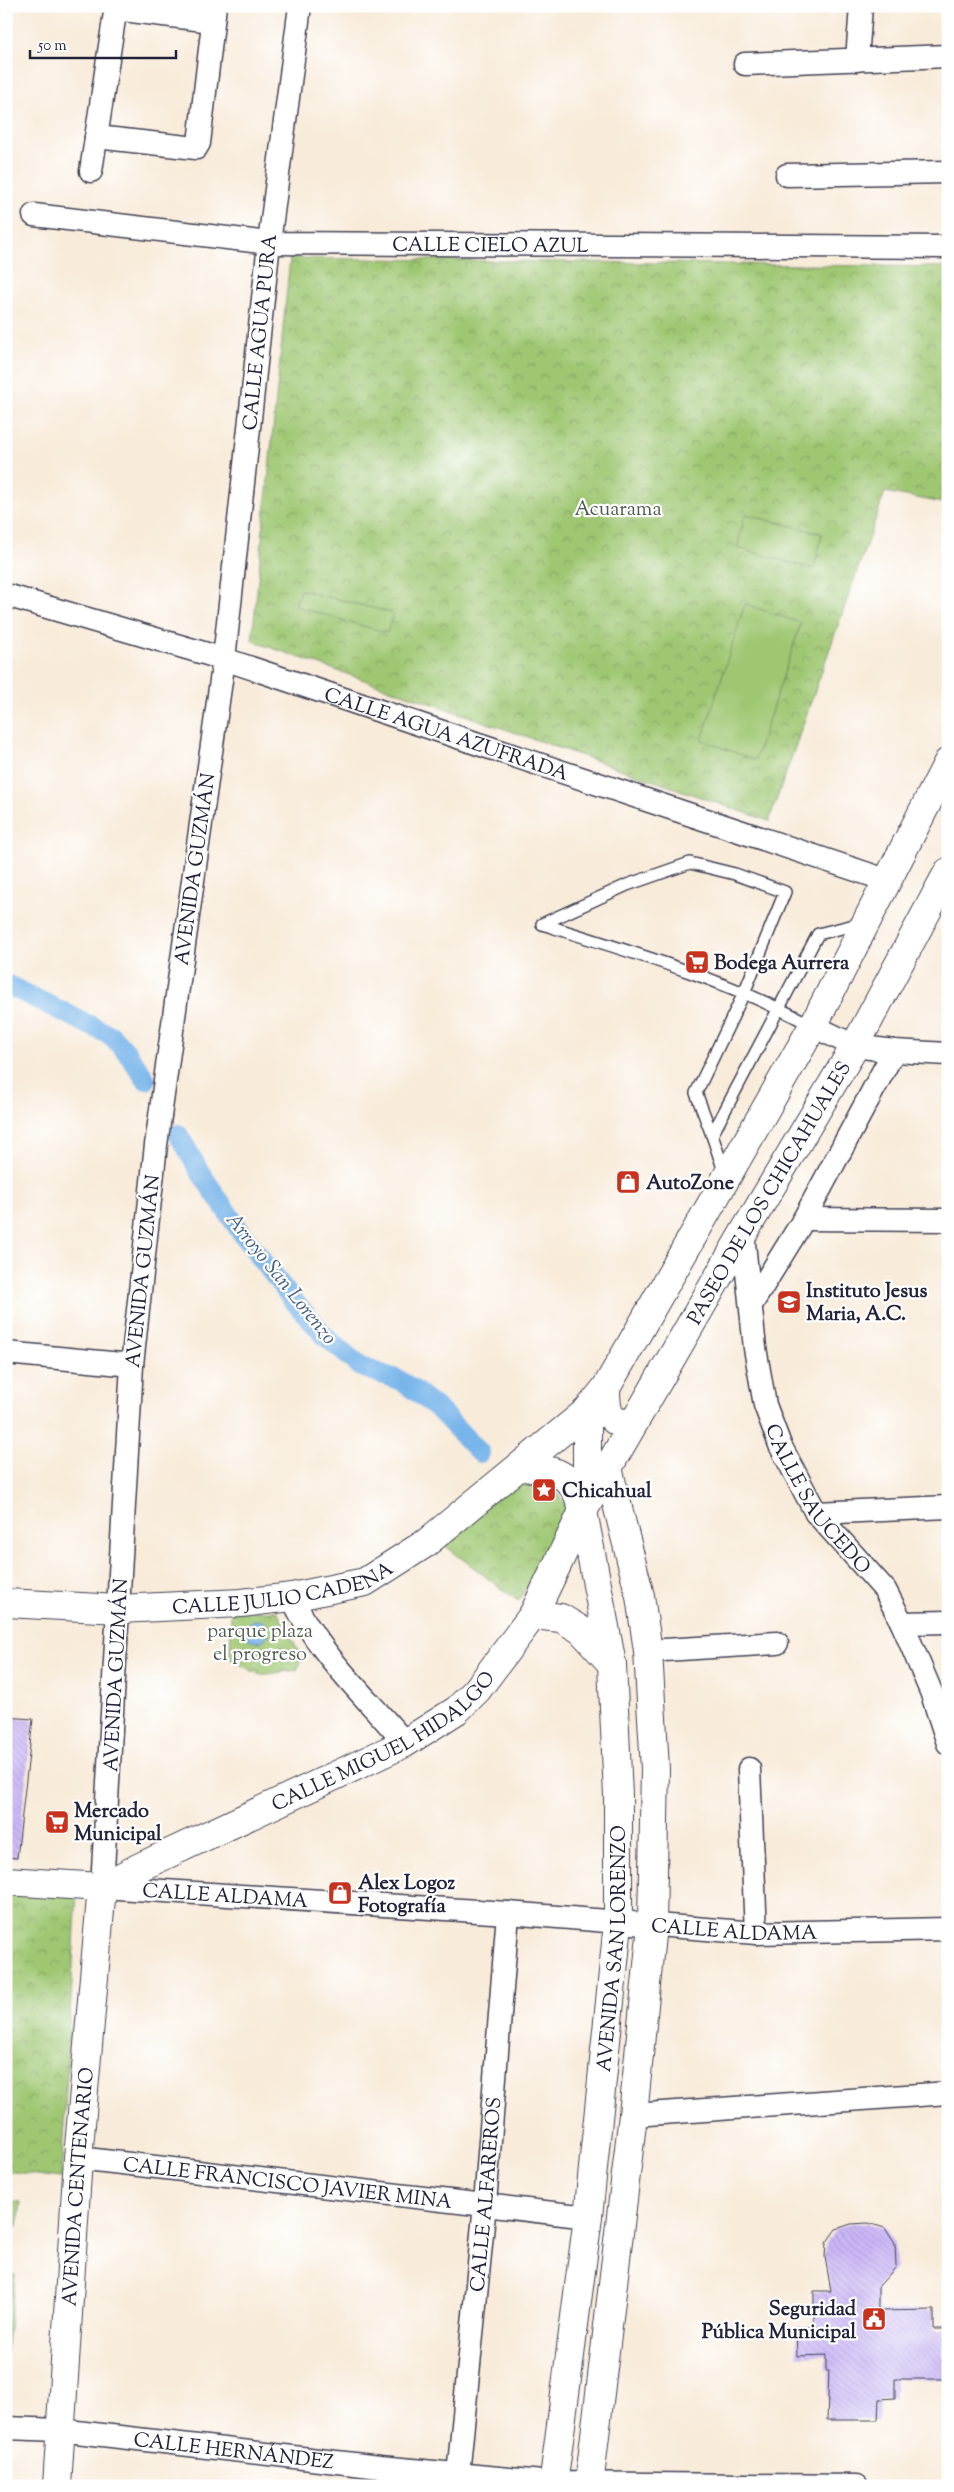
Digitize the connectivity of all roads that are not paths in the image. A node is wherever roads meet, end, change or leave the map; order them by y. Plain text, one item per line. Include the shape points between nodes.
1 (300, 6) edge
2 (861, 6) edge
3 (115, 8) edge
4 (214, 14) edge
5 (948, 56) edge
6 (857, 60) junction
7 (744, 64) dead end
8 (96, 137) junction
9 (91, 172) dead end
10 (948, 172) edge
11 (787, 175) dead end
12 (34, 216) dead end
13 (269, 243) junction
14 (948, 248) edge
15 (6, 595) edge
16 (224, 659) junction
17 (948, 762) edge
18 (948, 872) edge
19 (886, 880) junction
20 (864, 922) junction
21 (744, 993) junction
22 (780, 1008) junction
23 (812, 1026) junction
24 (855, 1046) junction
25 (894, 1052) junction
26 (948, 1054) edge
27 (712, 1135) junction
28 (725, 1176) junction
29 (804, 1219) junction
30 (948, 1220) edge
31 (743, 1234) junction
32 (751, 1305) junction
33 (6, 1353) edge
34 (132, 1365) junction
35 (606, 1388) junction
36 (587, 1411) junction
37 (635, 1421) junction
38 (522, 1467) junction
39 (608, 1468) junction
40 (948, 1507) edge
41 (583, 1511) junction
42 (816, 1513) junction
43 (292, 1597) junction
44 (6, 1603) edge
45 (119, 1609) junction
46 (533, 1615) junction
47 (948, 1622) edge
48 (902, 1623) junction
49 (777, 1643) dead end
50 (648, 1651) junction
51 (612, 1664) junction
52 (404, 1743) junction
53 (948, 1743) edge
54 (749, 1769) dead end
55 (6, 1881) edge
56 (102, 1887) junction
57 (508, 1913) junction
58 (618, 1923) junction
59 (652, 1925) junction
60 (948, 1929) edge
61 (756, 1933) junction
62 (948, 2093) edge
63 (634, 2115) junction
64 (78, 2158) junction
65 (485, 2204) junction
66 (588, 2217) junction
67 (6, 2428) edge
68 (59, 2430) junction
69 (458, 2474) junction
70 (379, 2476) edge
71 (554, 2484) edge
72 (589, 2484) edge
73 (56, 2486) edge
74 (857, 2486) edge

1 - 13 street, CALLE AGUA PURA
2 - 6 street
3 - 4 street
3 - 8 street
4 - 8 street via 196,148
5 - 6 street
6 - 7 street
8 - 9 street
10 - 11 street
12 - 13 street, CALLE CIELO AZUL
13 - 14 street, CALLE CIELO AZUL
13 - 16 street, CALLE AGUA PURA
15 - 16 street, CALLE AGUA AZUFRADA
16 - 19 street, CALLE AGUA AZUFRADA
16 - 34 street, AVENIDA GUZMÁN via 156,1145
17 - 19 main road
18 - 24 main road, PASEO DE LOS CHICAHUALES
19 - 20 main road
20 - 22 lane via 818,934
20 - 23 main road
21 - 21 lane via 785,892 736,874 690,863 627,885 542,924
21 - 22 lane
21 - 27 lane via 696,1093
22 - 23 lane
22 - 27 lane
23 - 24 street
23 - 28 main road
24 - 25 street
24 - 31 main road, PASEO DE LOS CHICAHUALES
25 - 26 street
25 - 29 street, PASEO DE LOS CHICAHUALES
27 - 28 lane
28 - 35 main road
29 - 30 street
29 - 32 street, PASEO DE LOS CHICAHUALES
31 - 32 street, CALLE SAUCEDO
31 - 37 main road, PASEO DE LOS CHICAHUALES
32 - 42 street, CALLE SAUCEDO via 765,1405 780,1445
33 - 34 street
34 - 45 street, AVENIDA GUZMÁN
35 - 36 main road
35 - 37 main road via 609,1415 613,1420
36 - 38 main road
36 - 41 main road, AVENIDA SAN LORENZO
37 - 39 main road, PASEO DE LOS CHICAHUALES
38 - 41 main road via 550,1470 564,1476 579,1494
38 - 43 main road, CALLE JULIO CADENA via 426,1543 364,1582
39 - 41 main road, PASEO DE LOS CHICAHUALES
39 - 50 main road, AVENIDA SAN LORENZO via 640,1596
40 - 42 street
41 - 46 main road, CALLE MIGUEL HIDALGO
41 - 51 main road, AVENIDA SAN LORENZO
42 - 48 street, CALLE SAUCEDO via 885,1590
43 - 45 main road, CALLE JULIO CADENA
43 - 52 street via 301,1617 326,1651
44 - 45 main road, CALLE JULIO CADENA
45 - 56 street, AVENIDA GUZMÁN
46 - 51 main road via 561,1618 582,1630
46 - 52 main road, CALLE MIGUEL HIDALGO via 471,1697 457,1710
47 - 48 street
48 - 53 street, CALLE SAUCEDO via 932,1694
49 - 50 street
50 - 59 main road, AVENIDA SAN LORENZO via 655,1769
51 - 58 main road, AVENIDA SAN LORENZO via 618,1796
52 - 56 main road, CALLE MIGUEL HIDALGO
54 - 61 street
55 - 56 main road
56 - 57 street, CALLE ALDAMA
56 - 64 main road, AVENIDA CENTENARIO
57 - 58 street, CALLE ALDAMA
57 - 65 street, CALLE ALFAREROS
58 - 59 street, CALLE ALDAMA
58 - 66 main road, AVENIDA SAN LORENZO
59 - 61 street, CALLE ALDAMA
59 - 63 main road, AVENIDA SAN LORENZO
60 - 61 street, CALLE ALDAMA
62 - 63 street
63 - 72 main road, AVENIDA SAN LORENZO
64 - 65 street, CALLE FRANCISCO JAVIER MINA
64 - 68 main road, AVENIDA CENTENARIO
65 - 66 street, CALLE FRANCISCO JAVIER MINA
65 - 69 street, CALLE ALFAREROS
66 - 71 main road, AVENIDA SAN LORENZO
67 - 68 street, CALLE HERNÁNDEZ
68 - 70 street, CALLE HERNÁNDEZ
68 - 73 main road, AVENIDA CENTENARIO
69 - 70 street, CALLE HERNÁNDEZ
69 - 71 street, CALLE HERNÁNDEZ
71 - 72 street, CALLE HERNÁNDEZ
72 - 74 street, CALLE HERNÁNDEZ

